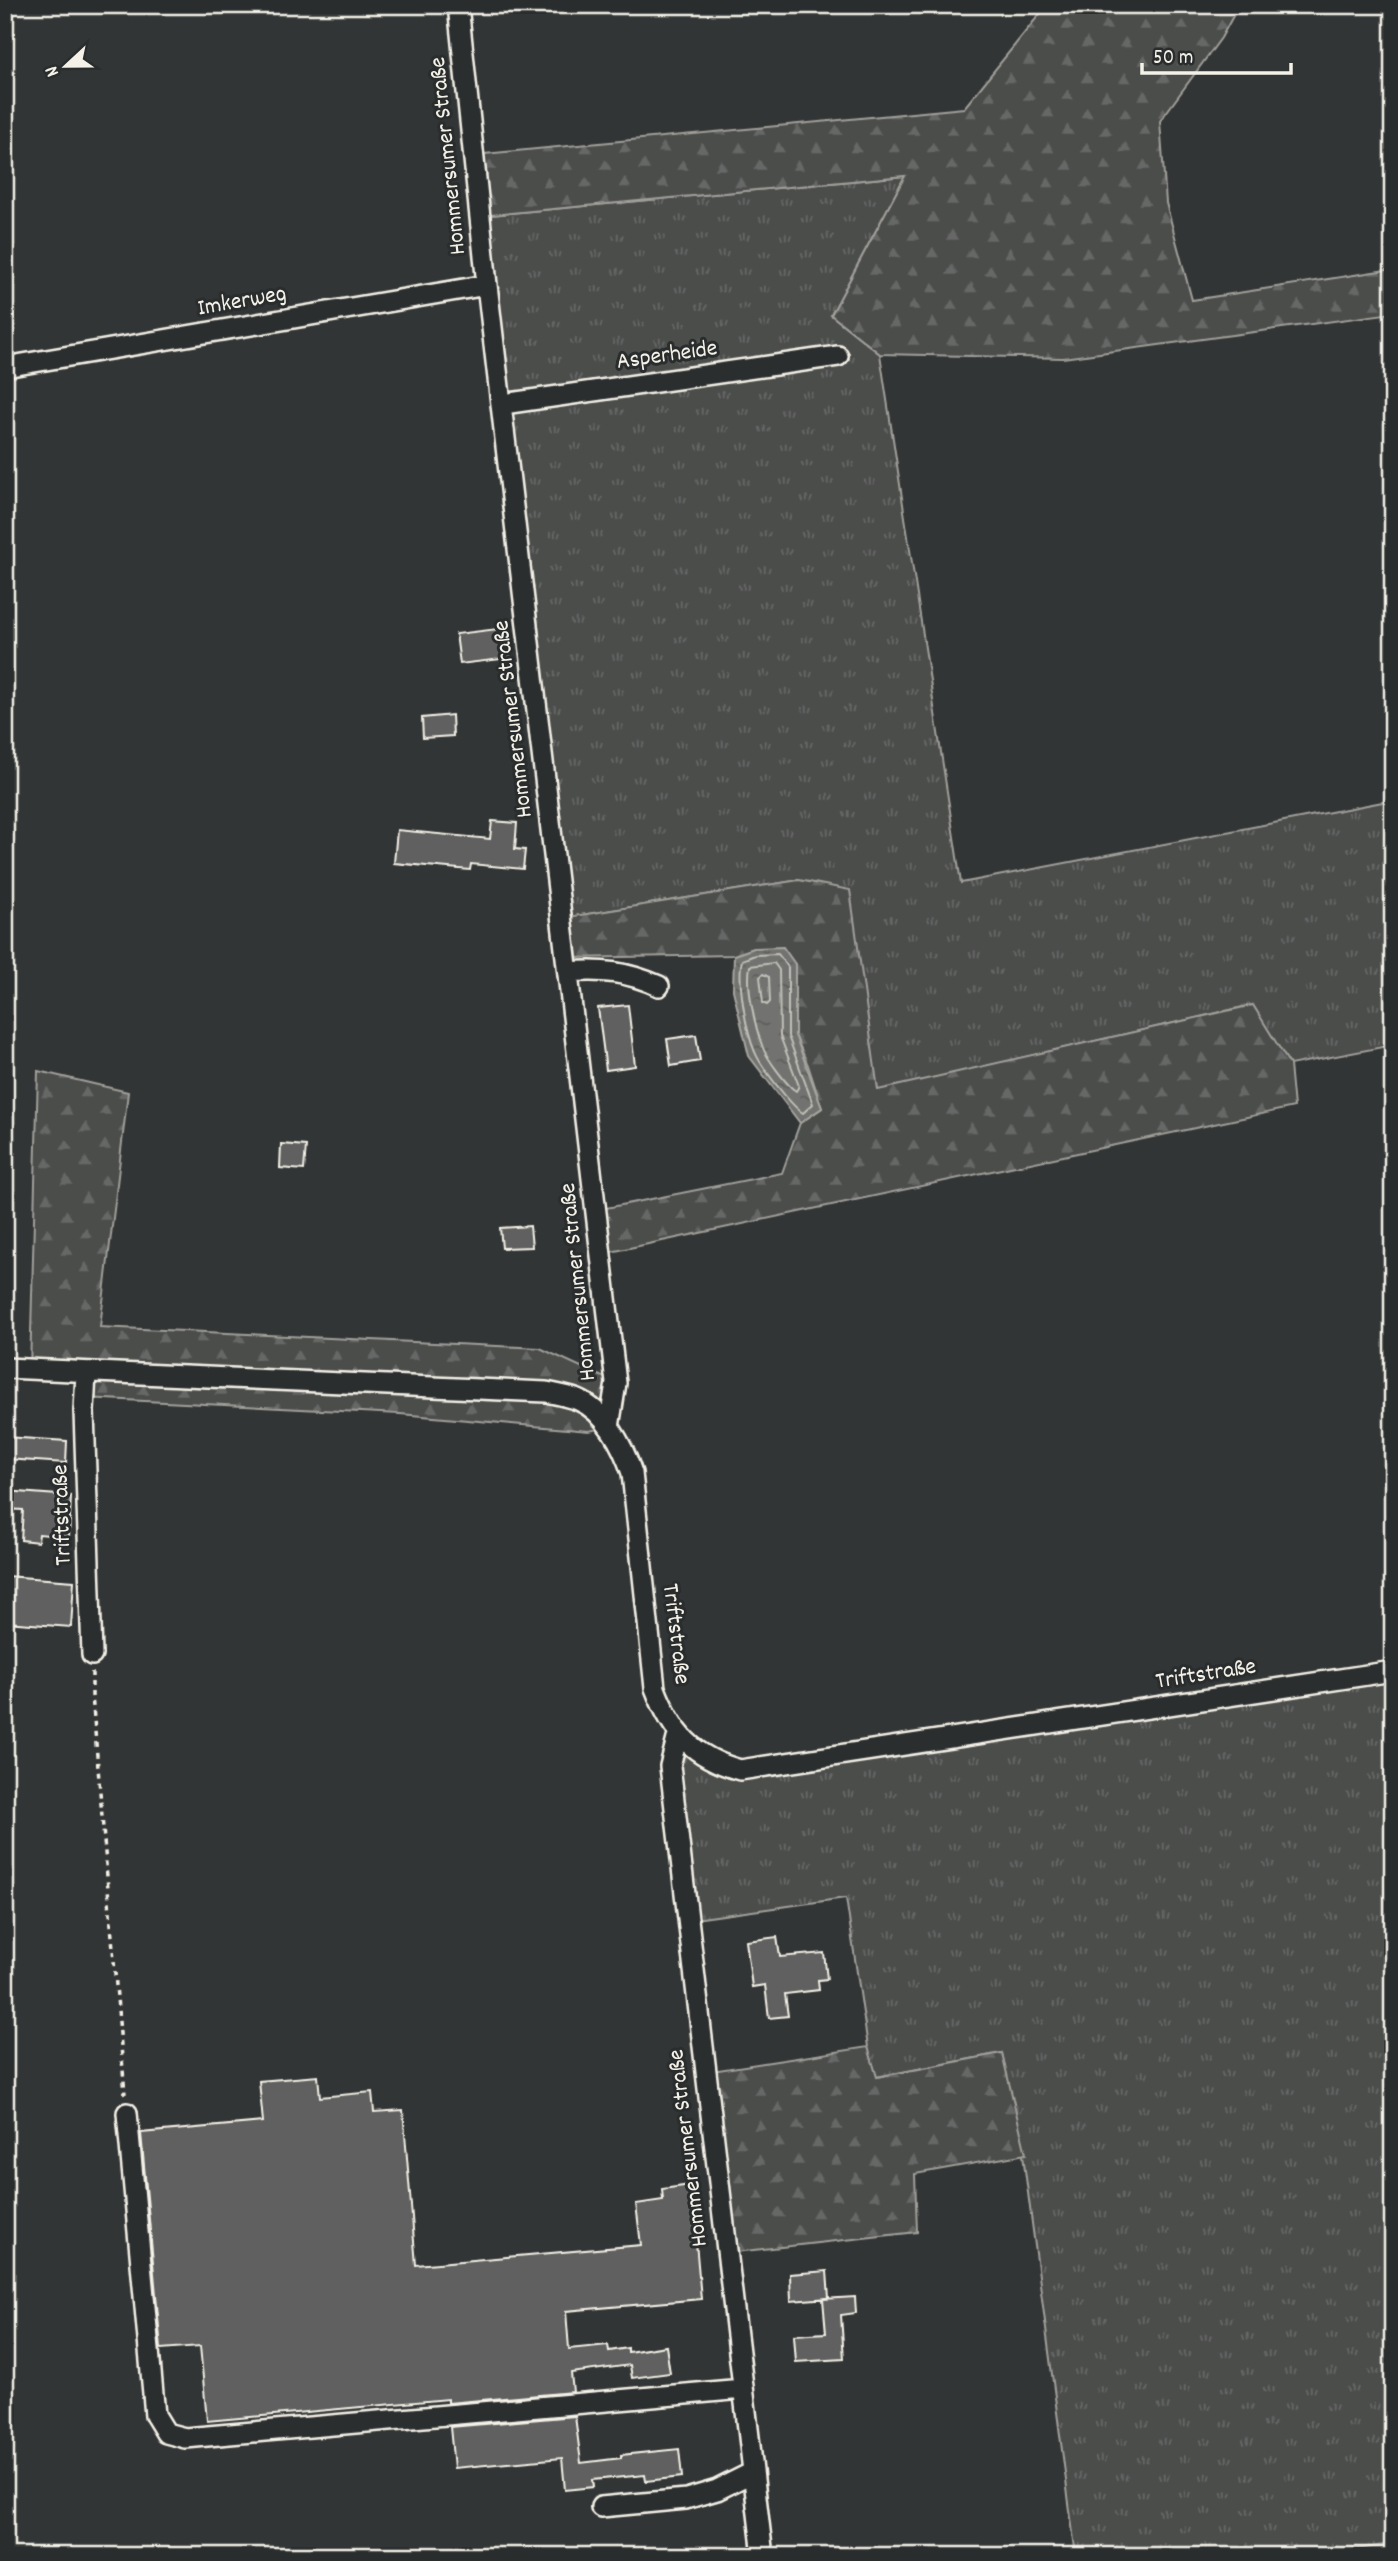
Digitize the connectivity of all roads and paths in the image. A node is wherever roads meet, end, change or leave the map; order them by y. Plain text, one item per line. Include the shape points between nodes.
1 (458, 5) edge
2 (487, 285) junction
3 (838, 356) dead end
4 (5, 368) edge
5 (503, 404) junction
6 (568, 972) junction
7 (659, 986) dead end
8 (5, 1368) edge
9 (86, 1373) junction
10 (609, 1427) junction
11 (92, 1655) joint
12 (1393, 1671) edge
13 (678, 1735) junction
14 (127, 2113) joint
15 (743, 2389) junction
16 (753, 2472) junction
17 (601, 2507) dead end
18 (763, 2556) edge

1 - 2 street, Hommersumer Straße
2 - 4 street, Imkerweg
2 - 5 street, Hommersumer Straße
3 - 5 street, Asperheide
5 - 6 street, Hommersumer Straße
6 - 7 street via 614,970
6 - 10 street, Hommersumer Straße via 616,1383
8 - 9 street, Triftstraße
9 - 10 street, Triftstraße via 546,1392 579,1401
9 - 11 street, Triftstraße
10 - 13 street, Triftstraße via 632,1473 655,1688
11 - 14 path
12 - 13 street, Triftstraße via 740,1770 720,1764
13 - 15 street, Hommersumer Straße via 670,1766
14 - 15 street via 155,2415 166,2433 185,2438
15 - 16 street, Hommersumer Straße
16 - 17 street via 686,2499
16 - 18 street, Hommersumer Straße

